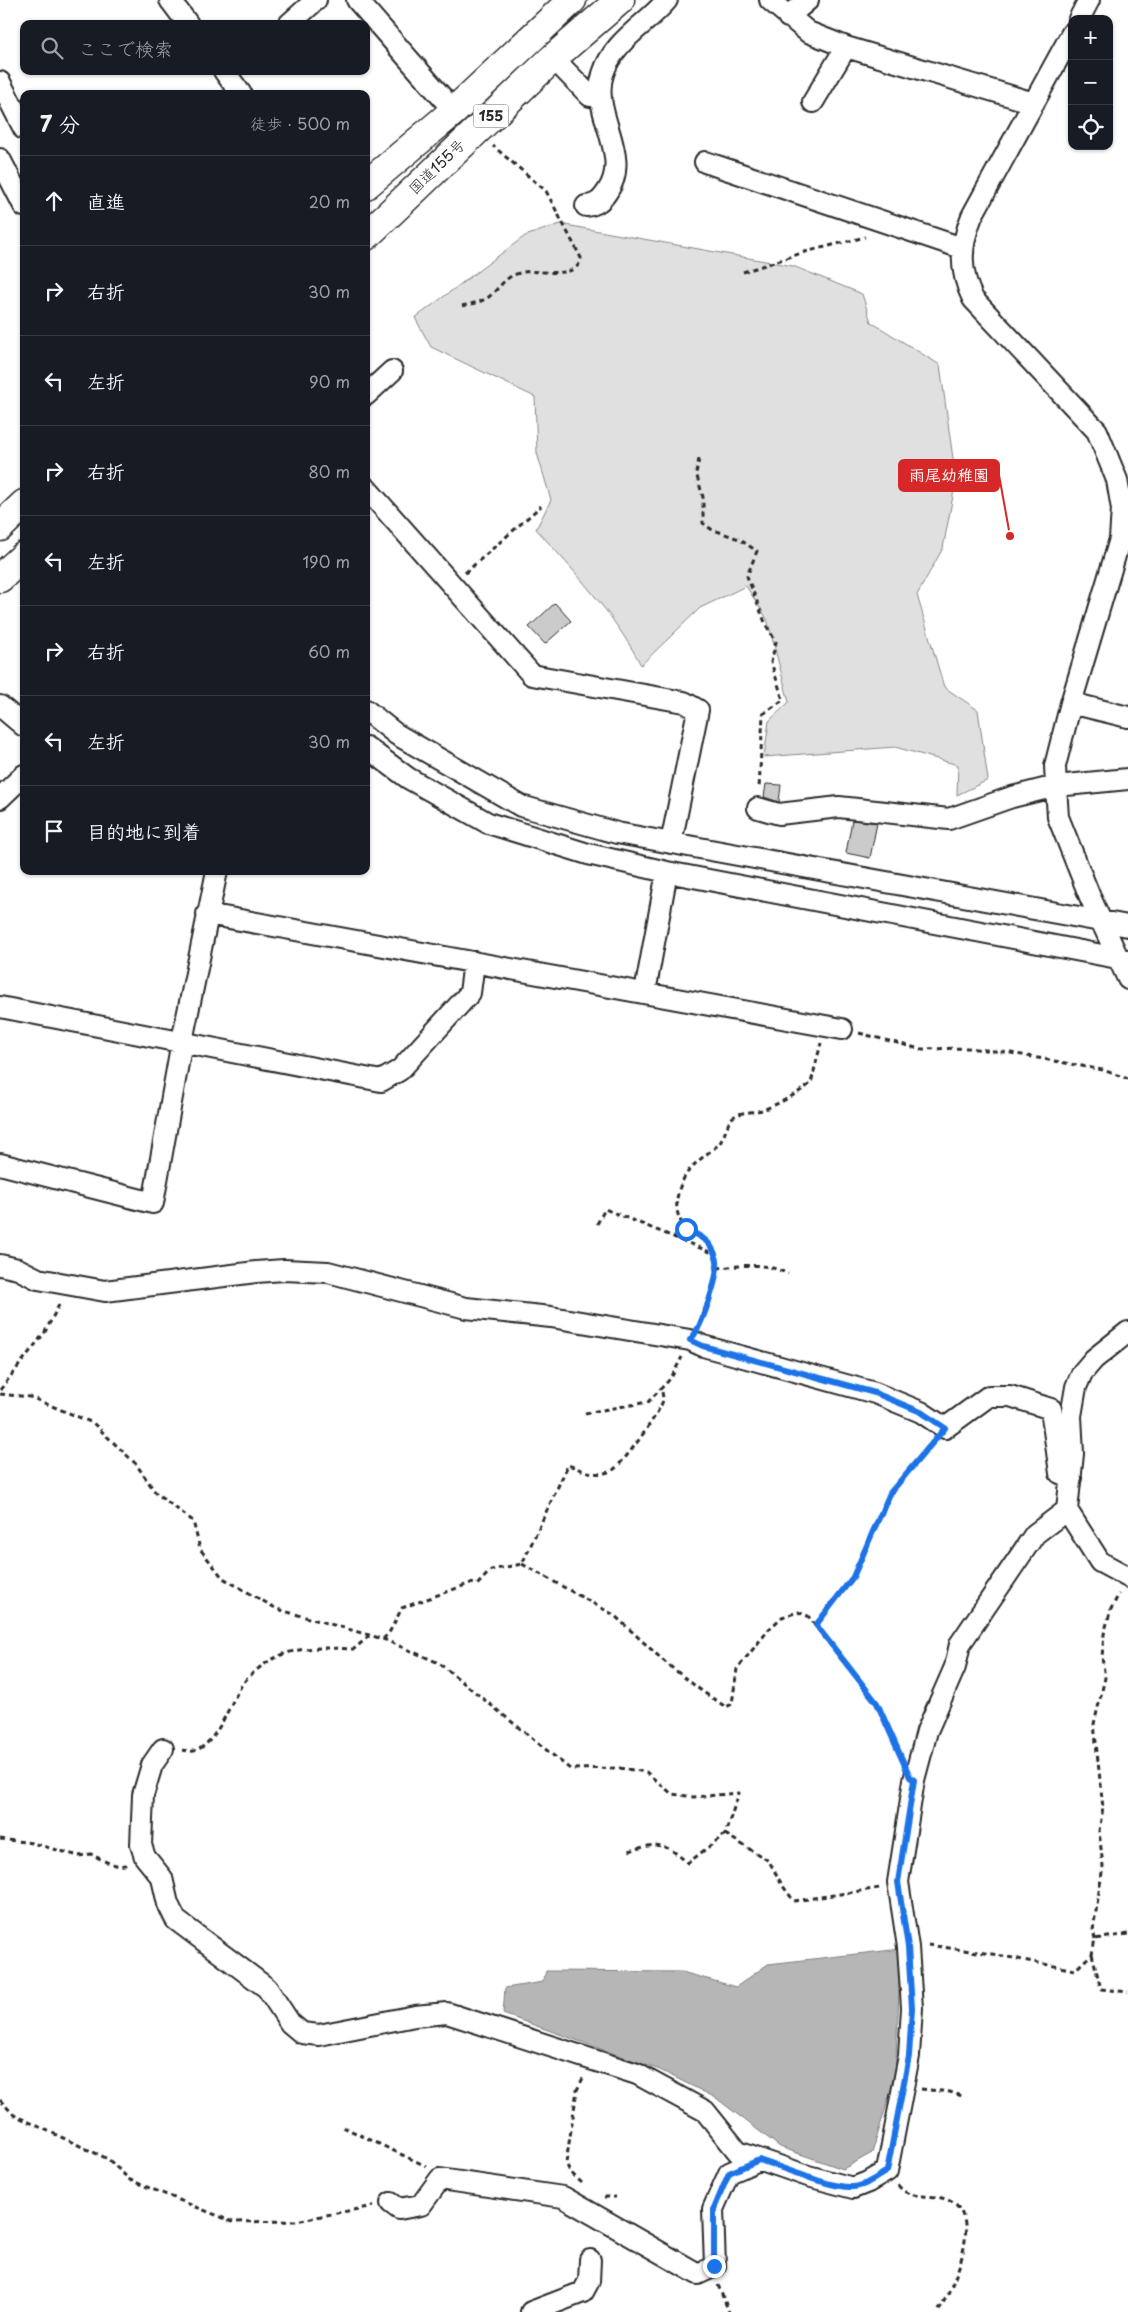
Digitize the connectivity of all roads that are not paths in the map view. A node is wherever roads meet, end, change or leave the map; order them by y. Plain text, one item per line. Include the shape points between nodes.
1 (170, 0) edge
2 (316, 0) edge
3 (357, 0) edge
4 (572, 0) edge
5 (620, 0) edge
6 (667, 0) edge
7 (770, 0) edge
8 (808, 0) edge
9 (1089, 0) edge
10 (1081, 15) edge
11 (788, 17) junction
12 (185, 20) edge
13 (294, 20) edge
14 (1068, 40) edge
15 (846, 47) junction
16 (553, 58) junction
17 (230, 75) edge
18 (0, 82) edge
19 (239, 90) edge
20 (600, 94) junction
21 (813, 102) dead end
22 (1034, 103) junction
23 (454, 111) junction
24 (20, 121) edge
25 (0, 159) edge
26 (705, 162) dead end
27 (370, 182) edge
28 (20, 198) edge
29 (586, 206) dead end
30 (370, 232) edge
31 (962, 248) junction
32 (392, 371) dead end
33 (370, 391) edge
34 (370, 492) edge
35 (20, 508) edge
36 (0, 527) edge
37 (20, 560) edge
38 (1120, 574) edge
39 (0, 578) edge
40 (1071, 703) junction
41 (0, 706) edge
42 (370, 713) edge
43 (1128, 718) edge
44 (20, 723) edge
45 (370, 750) edge
46 (20, 779) edge
47 (1128, 780) edge
48 (1056, 786) junction
49 (0, 798) edge
50 (758, 808) road end
51 (672, 843) junction
52 (667, 872) junction
53 (216, 875) edge
54 (207, 914) junction
55 (1102, 922) junction
56 (1128, 926) edge
57 (1124, 960) edge
58 (474, 962) junction
59 (1128, 979) edge
60 (645, 992) junction
61 (0, 1007) edge
62 (833, 1027) road end
63 (182, 1041) junction
64 (0, 1164) edge
65 (0, 1265) edge
66 (1128, 1332) edge
67 (1071, 1478) junction
68 (1067, 1510) junction
69 (1126, 1582) edge
70 (163, 1749) road end
71 (759, 2160) junction
72 (391, 2203) road end
73 (590, 2260) dead end
74 (532, 2312) edge

1 - 12 street
2 - 13 street
3 - 23 street
4 - 23 highway, 国道155号 / 155
5 - 16 highway, 国道155号 / 155
6 - 20 street via 616,49 602,77
7 - 11 street
8 - 11 street
9 - 10 street
11 - 15 street via 808,32
14 - 22 street
15 - 21 street
15 - 22 street
16 - 20 street via 590,96
16 - 30 highway, 国道155号 / 155
17 - 19 street
18 - 24 street
20 - 29 street via 615,155 615,182 601,201
22 - 31 street via 972,216
23 - 27 highway, 国道155号 / 155
25 - 28 street
26 - 31 street
31 - 38 street via 962,271 973,299 1073,404 1096,431 1108,454 1122,509
32 - 33 street
34 - 51 street via 532,675 684,702 698,710
35 - 36 highway
37 - 39 highway
38 - 40 street
40 - 43 street
40 - 48 street via 1056,766
41 - 44 street
42 - 51 street via 396,734 521,806 617,833
45 - 52 street via 408,778 488,823 588,854
46 - 49 street
47 - 48 street
48 - 50 street via 949,819 839,807 779,814
48 - 55 street via 1058,816
51 - 55 street
52 - 57 street
52 - 60 street
53 - 54 street
54 - 58 street
54 - 63 street
55 - 56 street
55 - 57 street
57 - 59 street
58 - 60 street
58 - 63 street via 470,993 400,1070 381,1081
60 - 62 street
61 - 63 street
63 - 64 street via 153,1203
65 - 67 street via 91,1290 121,1290 256,1272 328,1272 466,1308 551,1317 690,1340 875,1393 921,1412 945,1428 989,1396 1010,1396 1051,1409 1060,1473
66 - 67 street via 1094,1358 1076,1387 1072,1408
67 - 68 street
68 - 69 street via 1100,1562
68 - 71 street via 1035,1534 960,1644 914,1780 898,1885 912,2008 909,2056 887,2171 853,2188
70 - 71 street via 152,1765 143,1795 141,1845 145,1857 162,1878 168,1904 176,1920 267,1988 290,2023 302,2032 319,2035 415,2016 448,2013 637,2074 705,2111 738,2152
71 - 72 street via 729,2173 714,2209 714,2266 698,2274 563,2197 440,2179 420,2205 399,2209
73 - 74 street via 589,2281 583,2292

